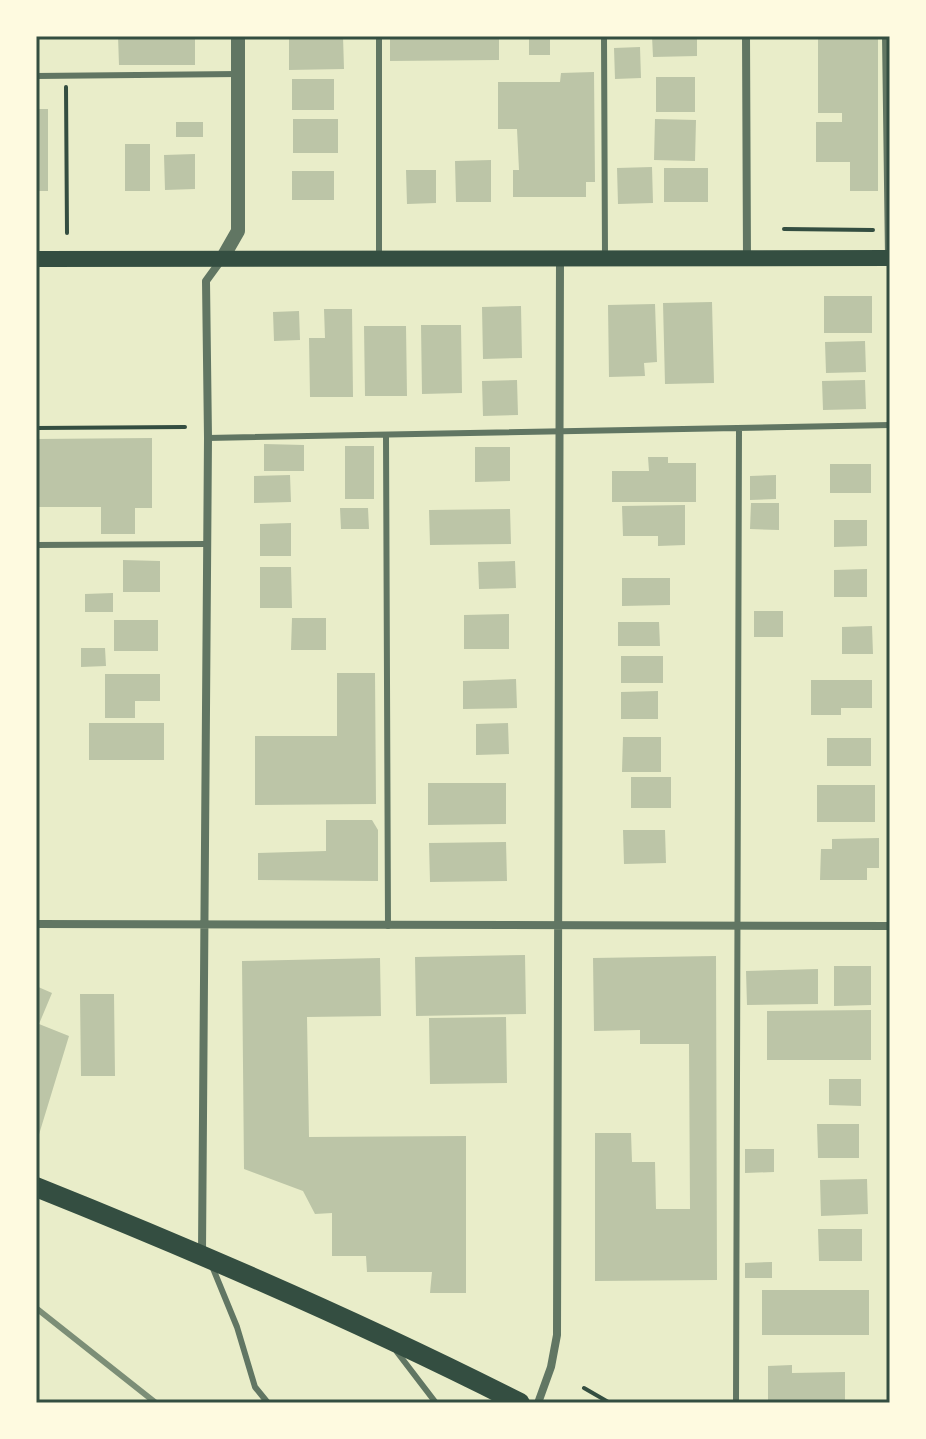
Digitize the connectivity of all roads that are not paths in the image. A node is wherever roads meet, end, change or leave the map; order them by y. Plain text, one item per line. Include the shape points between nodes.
1 (238, 36) edge
2 (379, 36) edge
3 (604, 36) edge
4 (746, 36) edge
5 (885, 36) edge
6 (238, 74) junction
7 (36, 76) edge
8 (379, 258) junction
9 (560, 258) junction
10 (605, 258) junction
11 (747, 258) junction
12 (889, 258) edge
13 (36, 259) edge
14 (222, 259) junction
15 (890, 425) edge
16 (739, 428) junction
17 (561, 431) junction
18 (386, 435) junction
19 (208, 438) junction
20 (207, 544) junction
21 (36, 545) edge
22 (735, 923) junction
23 (36, 924) edge
24 (558, 925) junction
25 (205, 926) junction
26 (388, 926) junction
27 (890, 926) edge
28 (36, 1187) edge
29 (204, 1254) junction
30 (386, 1336) junction
31 (268, 1403) edge
32 (436, 1403) edge
33 (520, 1403) edge
34 (538, 1403) edge
35 (736, 1403) edge

1 - 6 street
2 - 8 lane
3 - 10 lane
4 - 11 street
5 - 12 lane
6 - 7 lane
6 - 14 street via 238,231
8 - 9 main road
8 - 14 main road
9 - 10 main road
9 - 17 street
10 - 11 main road
11 - 12 main road
13 - 14 main road
14 - 19 street via 206,281
15 - 16 lane
16 - 17 lane
16 - 22 lane
17 - 18 lane
17 - 24 street
18 - 19 lane
18 - 26 lane
19 - 20 street
20 - 21 lane
20 - 25 street
22 - 24 street
22 - 27 street
22 - 35 lane
23 - 25 street
24 - 26 street
24 - 34 street via 557,1335
25 - 26 street
25 - 29 street
28 - 29 main road
29 - 30 main road
29 - 31 lane via 237,1327 255,1387
30 - 32 lane
30 - 33 main road

